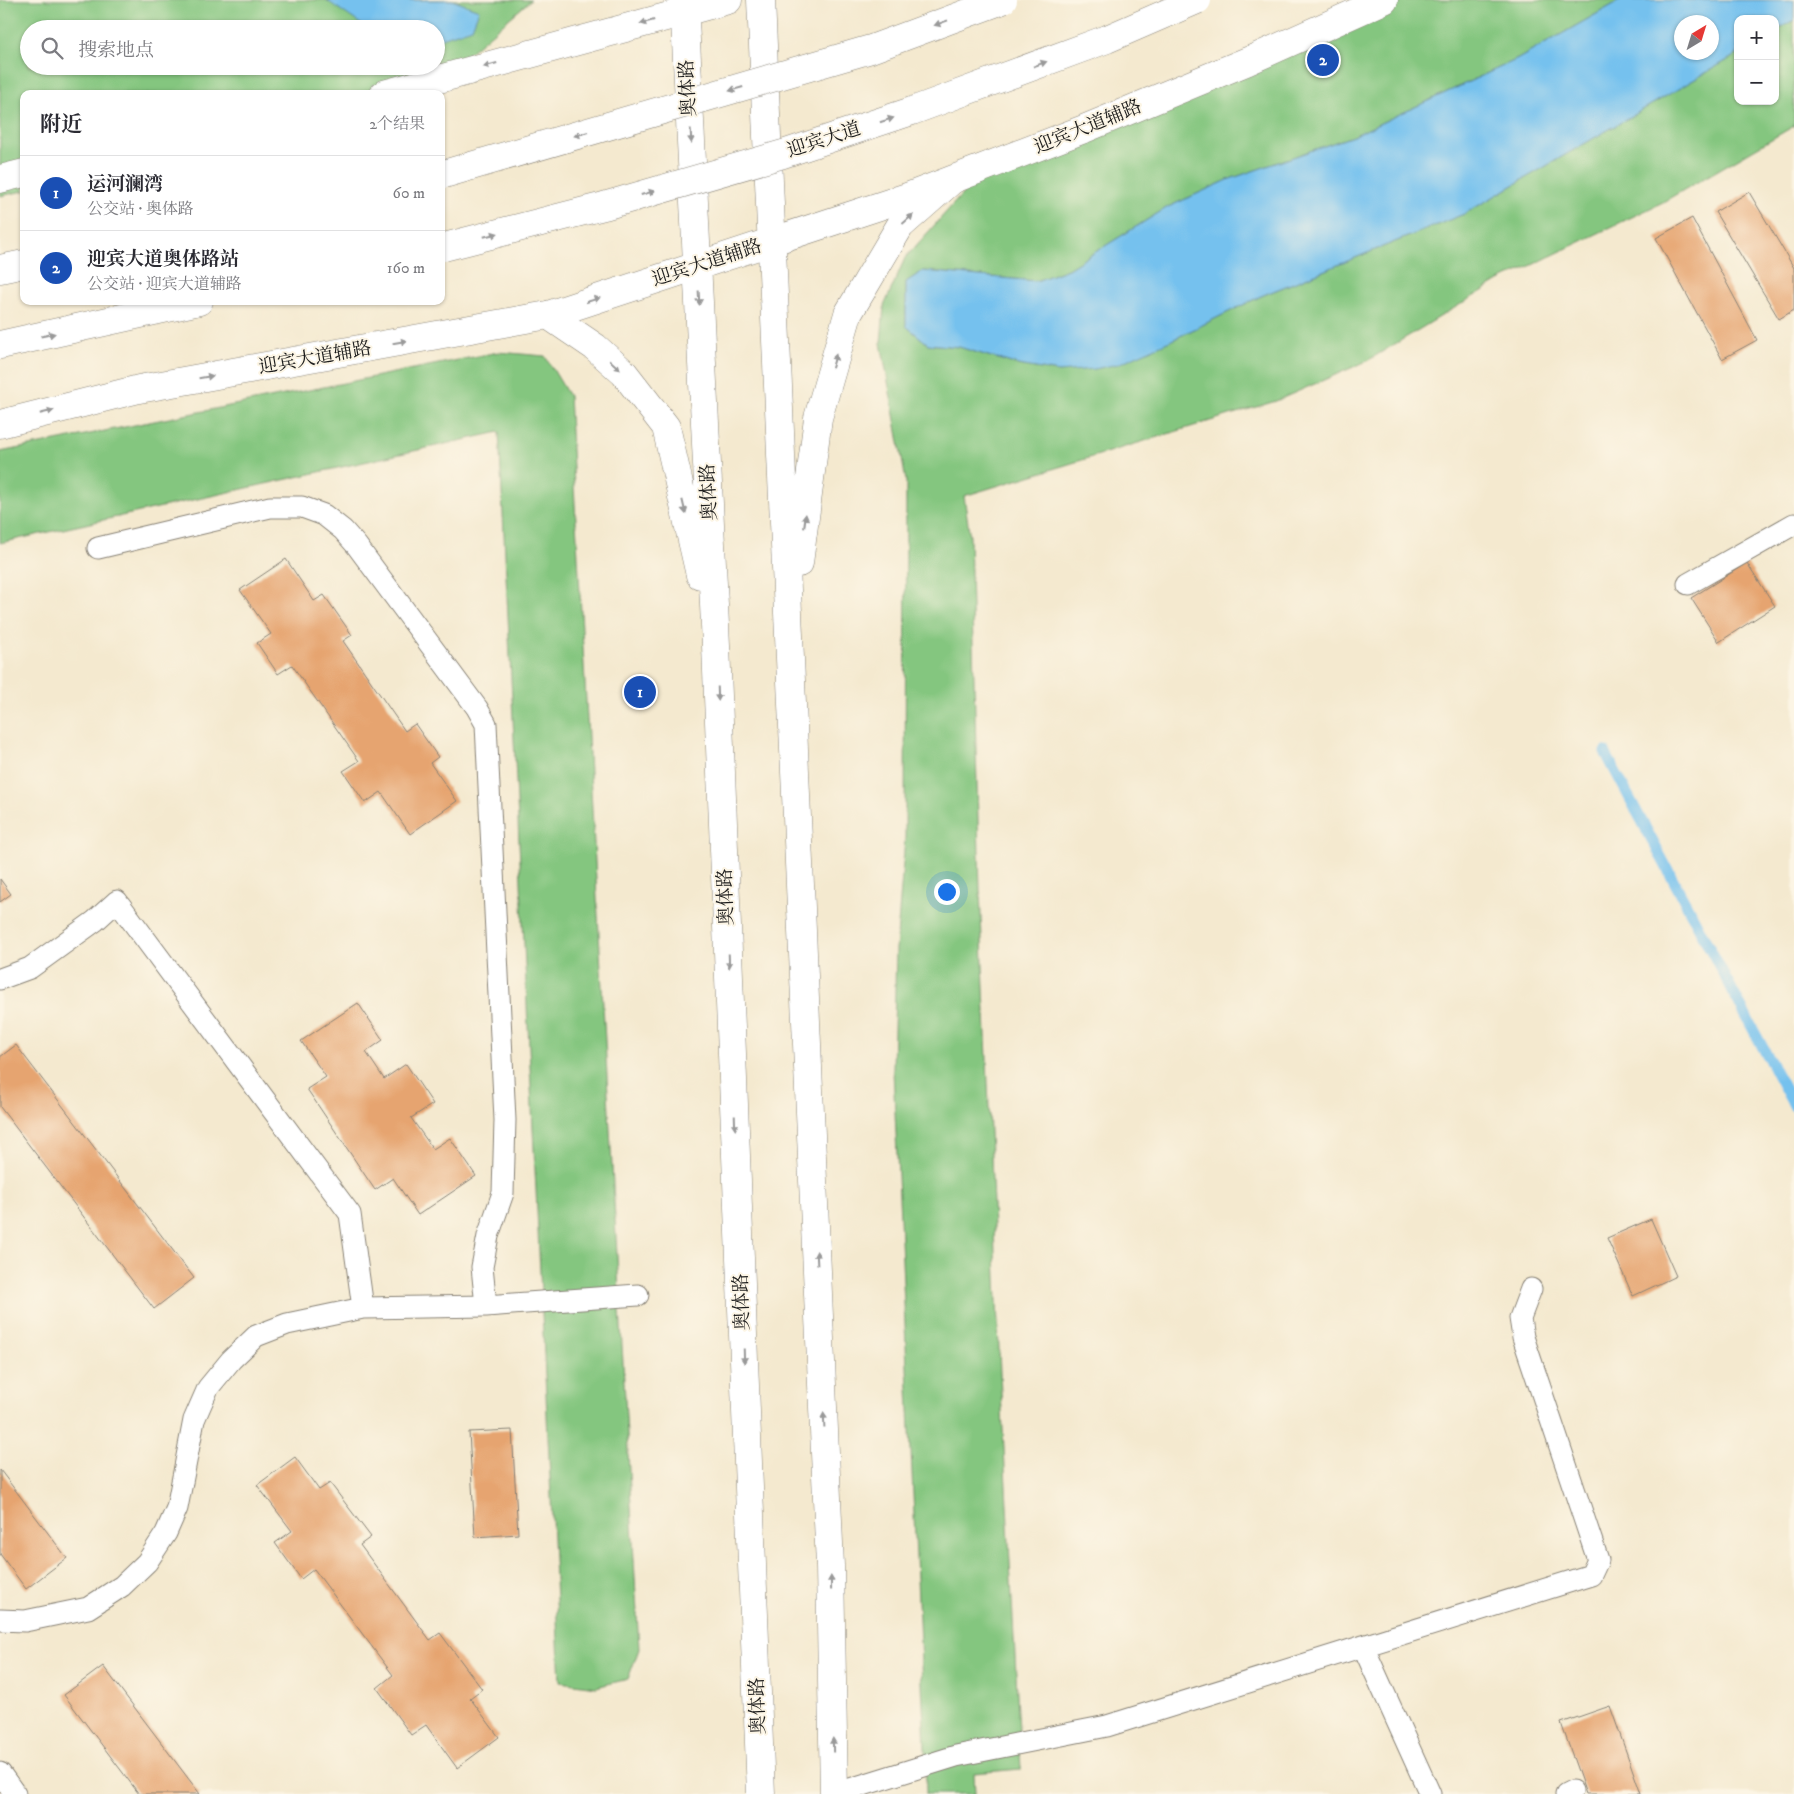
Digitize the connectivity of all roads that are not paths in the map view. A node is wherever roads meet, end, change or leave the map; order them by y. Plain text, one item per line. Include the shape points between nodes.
1 (728, 0) edge
2 (761, 0) edge
3 (1003, 0) edge
4 (1197, 0) edge
5 (1384, 0) edge
6 (684, 6) edge
7 (398, 90) edge
8 (445, 174) edge
9 (20, 175) edge
10 (0, 179) edge
11 (953, 179) junction
12 (771, 241) junction
13 (445, 247) edge
14 (20, 265) edge
15 (697, 266) junction
16 (0, 269) edge
17 (181, 305) edge
18 (548, 315) junction
19 (0, 345) edge
20 (0, 424) edge
21 (1794, 524) edge
22 (98, 548) dead end
23 (1688, 584) dead end
24 (790, 639) junction
25 (716, 645) junction
26 (0, 980) edge
27 (1531, 1289) dead end
28 (638, 1295) dead end
29 (486, 1306) junction
30 (362, 1308) junction
31 (0, 1620) edge
32 (1363, 1646) junction
33 (0, 1773) edge
34 (16, 1794) edge
35 (761, 1794) edge
36 (834, 1794) edge
37 (1430, 1794) edge

1 - 6 main road
2 - 12 main road
3 -> 8 main road, bridge via 871,49
13 -> 4 main road, 迎宾大道, bridge via 604,206 783,154 912,111 1098,42
5 - 11 main road, 迎宾大道辅路 via 1239,65
6 -> 7 main road
6 -> 15 main road, 奥体路
9 - 10 main road
11 - 12 main road, 迎宾大道辅路
24 -> 11 main road via 818,418 848,314 900,226
12 - 15 main road, 迎宾大道辅路
12 - 24 main road
14 - 16 main road
18 -> 15 main road, 迎宾大道辅路
15 -> 25 main road, 奥体路
19 -> 17 main road
20 -> 18 main road, 迎宾大道辅路 via 139,390
18 -> 25 main road via 595,347 624,373 666,427
21 - 23 lane
22 - 29 lane via 270,507 302,507 324,515 357,546 486,724 505,1120 503,1193 488,1236 482,1267
36 -> 24 main road via 830,1566
25 -> 35 main road, 奥体路
26 - 30 lane via 30,968 117,902 350,1214
27 - 32 lane via 1520,1318 1523,1337 1598,1560 1591,1575
28 - 29 lane
29 - 30 lane
30 - 31 lane via 287,1324 256,1336 231,1360 208,1388 194,1420 177,1508 166,1533 147,1562 122,1586 88,1608 25,1622
32 - 36 lane via 1107,1726 956,1756
32 - 37 lane
33 - 34 lane

